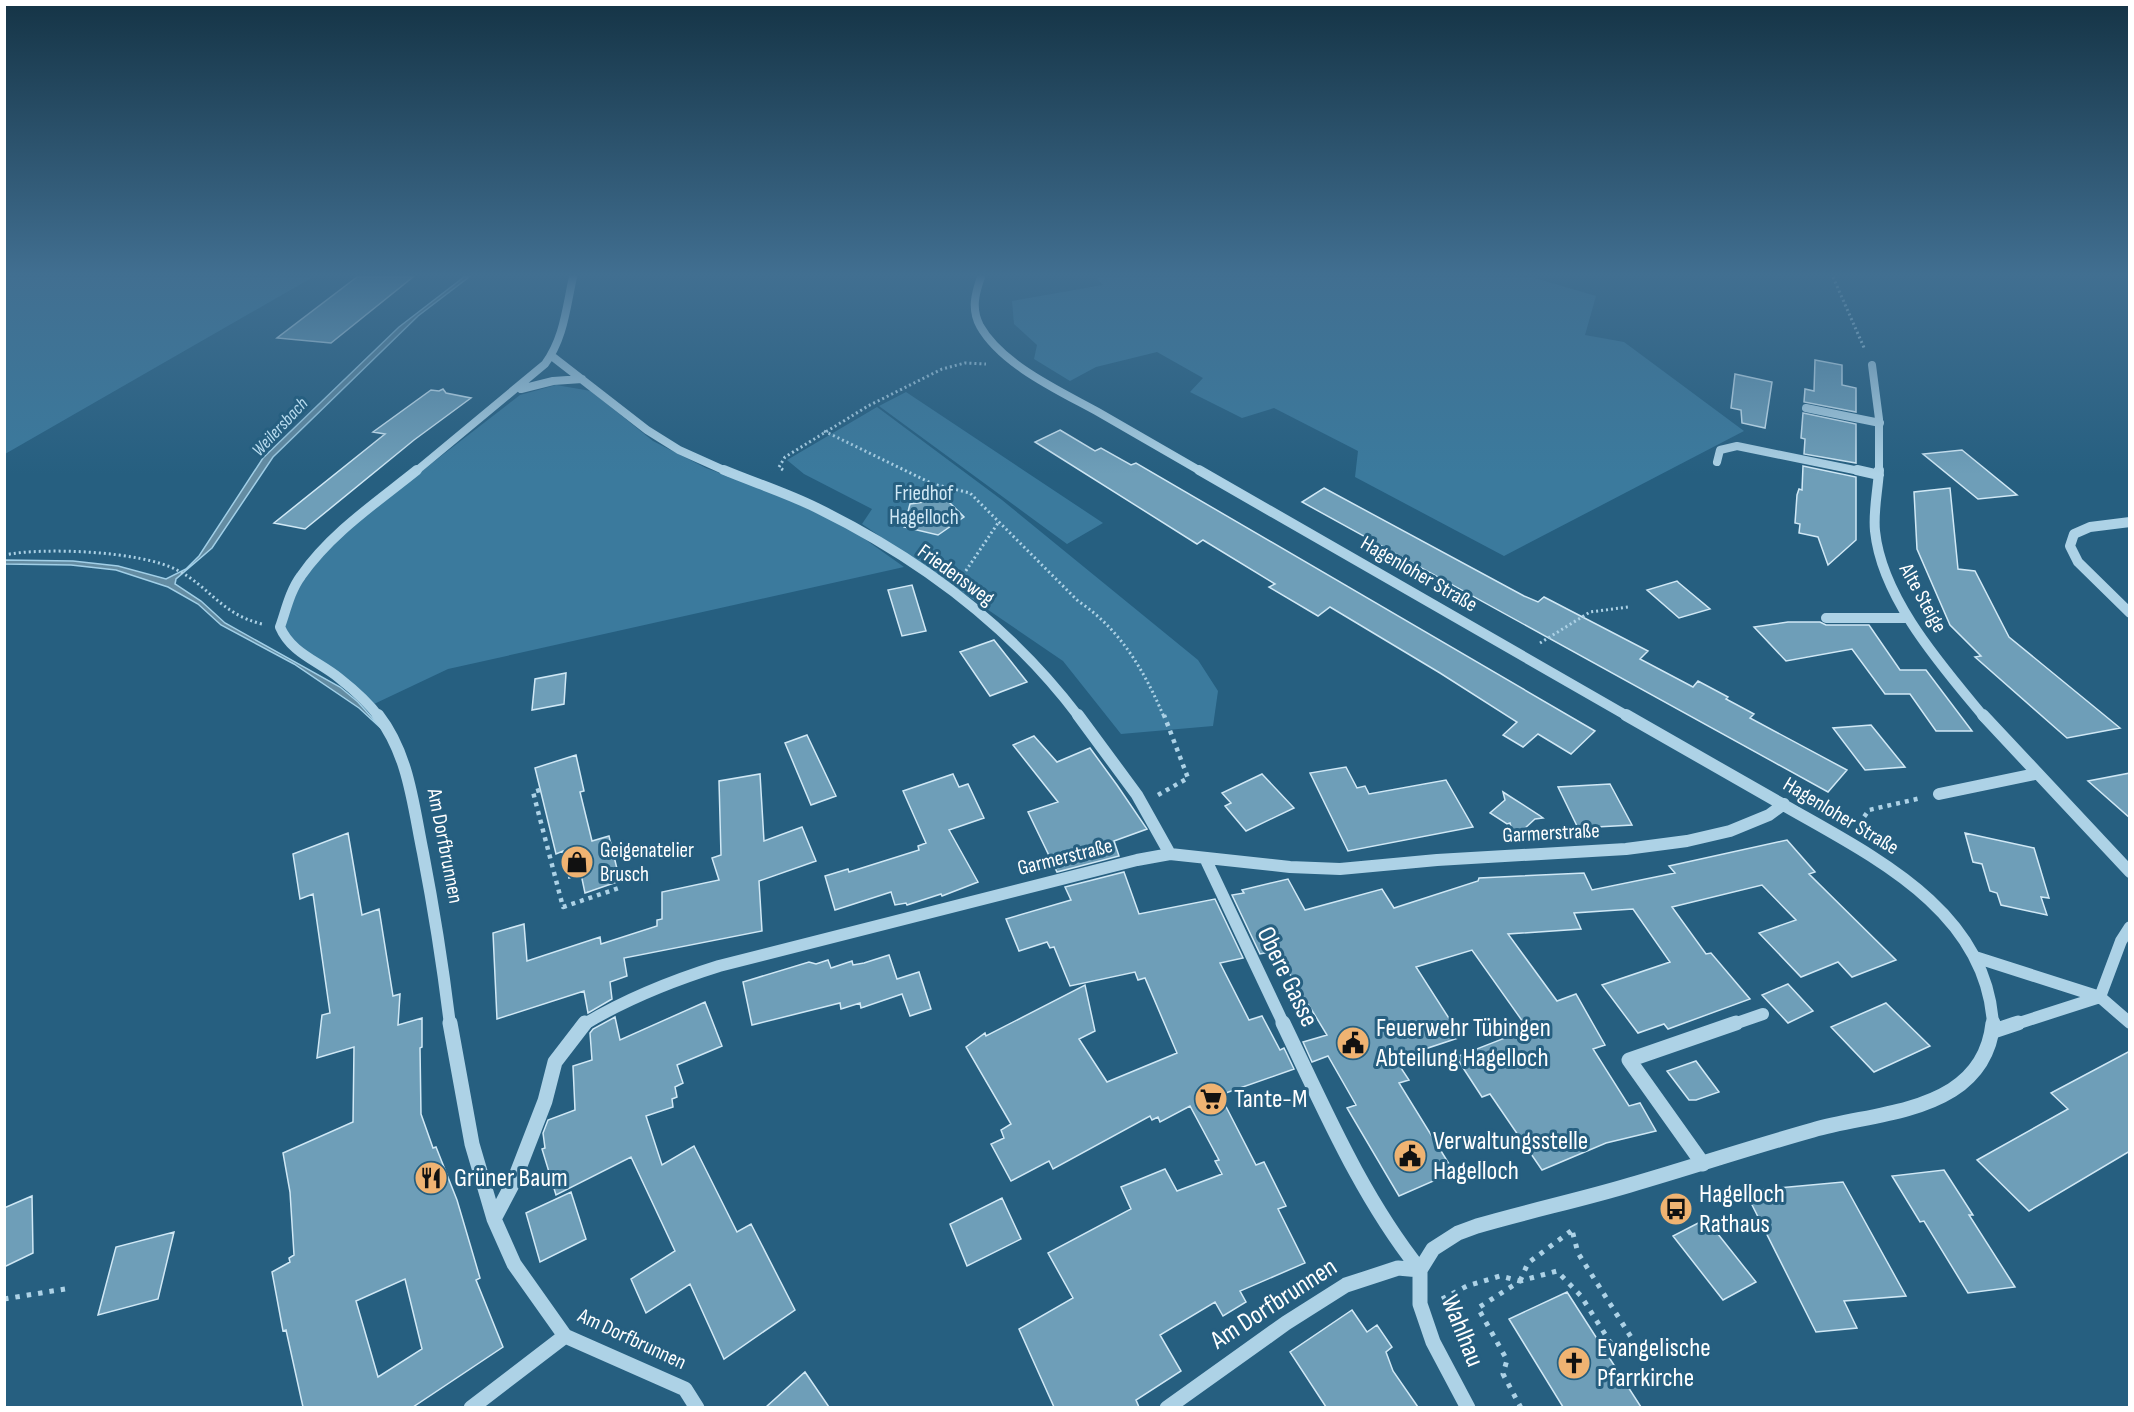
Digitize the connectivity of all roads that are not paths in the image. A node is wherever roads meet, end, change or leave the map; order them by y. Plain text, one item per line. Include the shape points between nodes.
1 (558, 343) edge
2 (993, 343) edge
3 (553, 357) junction
4 (1872, 365) road end
5 (582, 379) junction
6 (516, 390) junction
7 (1806, 408) dead end
8 (1880, 423) junction
9 (1716, 462) dead end
10 (1879, 475) junction
11 (2130, 522) edge
12 (2130, 613) edge
13 (1826, 618) dead end
14 (1908, 618) junction
15 (2035, 774) junction
16 (1939, 794) road end
17 (1784, 804) junction
18 (1170, 854) junction
19 (1205, 858) junction
20 (2130, 872) edge
21 (2130, 927) edge
22 (1975, 957) junction
23 (2100, 997) junction
24 (1762, 1014) dead end
25 (2130, 1023) edge
26 (1994, 1031) junction
27 (1703, 1164) junction
28 (494, 1220) junction
29 (1419, 1270) junction
30 (565, 1336) junction
31 (471, 1407) edge
32 (696, 1407) edge
33 (1167, 1407) edge
34 (1468, 1407) edge

1 - 3 street
2 - 17 street, Hagenloher Straße via 1038,378
3 - 5 street, Friedensweg
3 - 6 street
4 - 8 street, Alte Steige
5 - 6 street
5 - 18 street, Friedensweg via 660,439 855,528 950,590 1010,637 1042,670 1145,805
6 - 28 street, Am Dorfbrunnen via 333,538 300,578 280,627 285,639 296,649 338,677 374,710 391,732 406,768 441,948 454,1054 474,1154
7 - 8 street
8 - 10 street, Alte Steige
9 - 10 street via 1720,450 1737,446
10 - 14 street, Alte Steige via 1876,535 1890,581
11 - 12 street via 2091,527 2074,534 2070,546 2078,562
13 - 14 street
14 - 15 street, Alte Steige via 1969,701
15 - 16 street
15 - 20 street, Alte Steige
17 - 19 street, Garmerstraße via 1773,814 1743,828 1649,847 1340,869
17 - 22 street, Hagenloher Straße via 1898,873 1953,925
18 - 19 street, Garmerstraße
18 - 28 street, Garmerstraße via 729,963 675,980 612,1007 581,1026 555,1062 545,1101 514,1181
19 - 29 street, Obere Gasse via 1367,1196
21 - 23 street
22 - 23 street
22 - 26 street, Hagenloher Straße via 1993,1006
23 - 25 street
23 - 26 street
24 - 27 street via 1629,1060
26 - 27 street, Hagenloher Straße via 1982,1063 1967,1080 1942,1096
27 - 29 street, Hagenloher Straße via 1458,1233 1433,1249
28 - 30 street, Am Dorfbrunnen via 514,1264
29 - 33 street, Am Dorfbrunnen via 1398,1268 1346,1285
29 - 34 street, Wahlhau via 1421,1310 1433,1342
30 - 31 street
30 - 32 street, Am Dorfbrunnen via 685,1389

